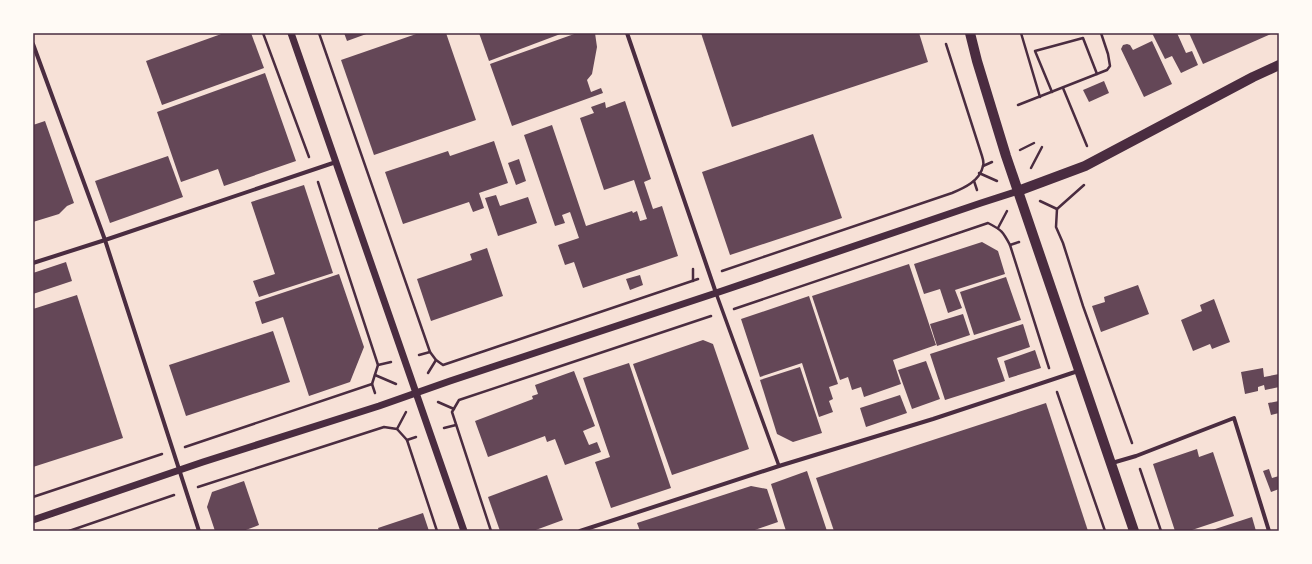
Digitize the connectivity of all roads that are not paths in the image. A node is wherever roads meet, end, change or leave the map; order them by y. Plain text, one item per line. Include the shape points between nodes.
1 (291, 33) edge
2 (627, 33) edge
3 (970, 33) edge
4 (33, 44) edge
5 (1279, 65) edge
6 (337, 162) junction
7 (1018, 191) junction
8 (105, 240) junction
9 (33, 263) edge
10 (716, 293) junction
11 (1078, 371) junction
12 (416, 393) junction
13 (1111, 464) junction
14 (779, 466) junction
15 (180, 471) junction
16 (33, 520) edge
17 (199, 531) edge
18 (464, 531) edge
19 (580, 531) edge
20 (1134, 531) edge
21 (1269, 531) edge

1 - 6 street
2 - 10 street
3 - 7 main road
4 - 8 street
5 - 7 main road via 1085,166
6 - 8 street
6 - 12 street
7 - 10 street
7 - 11 main road
8 - 9 street
8 - 15 street
10 - 12 street
10 - 14 street
11 - 13 main road
11 - 14 street
12 - 15 street
12 - 18 street
13 - 20 main road
13 - 21 street via 1234,418
14 - 19 street
15 - 16 street
15 - 17 street

